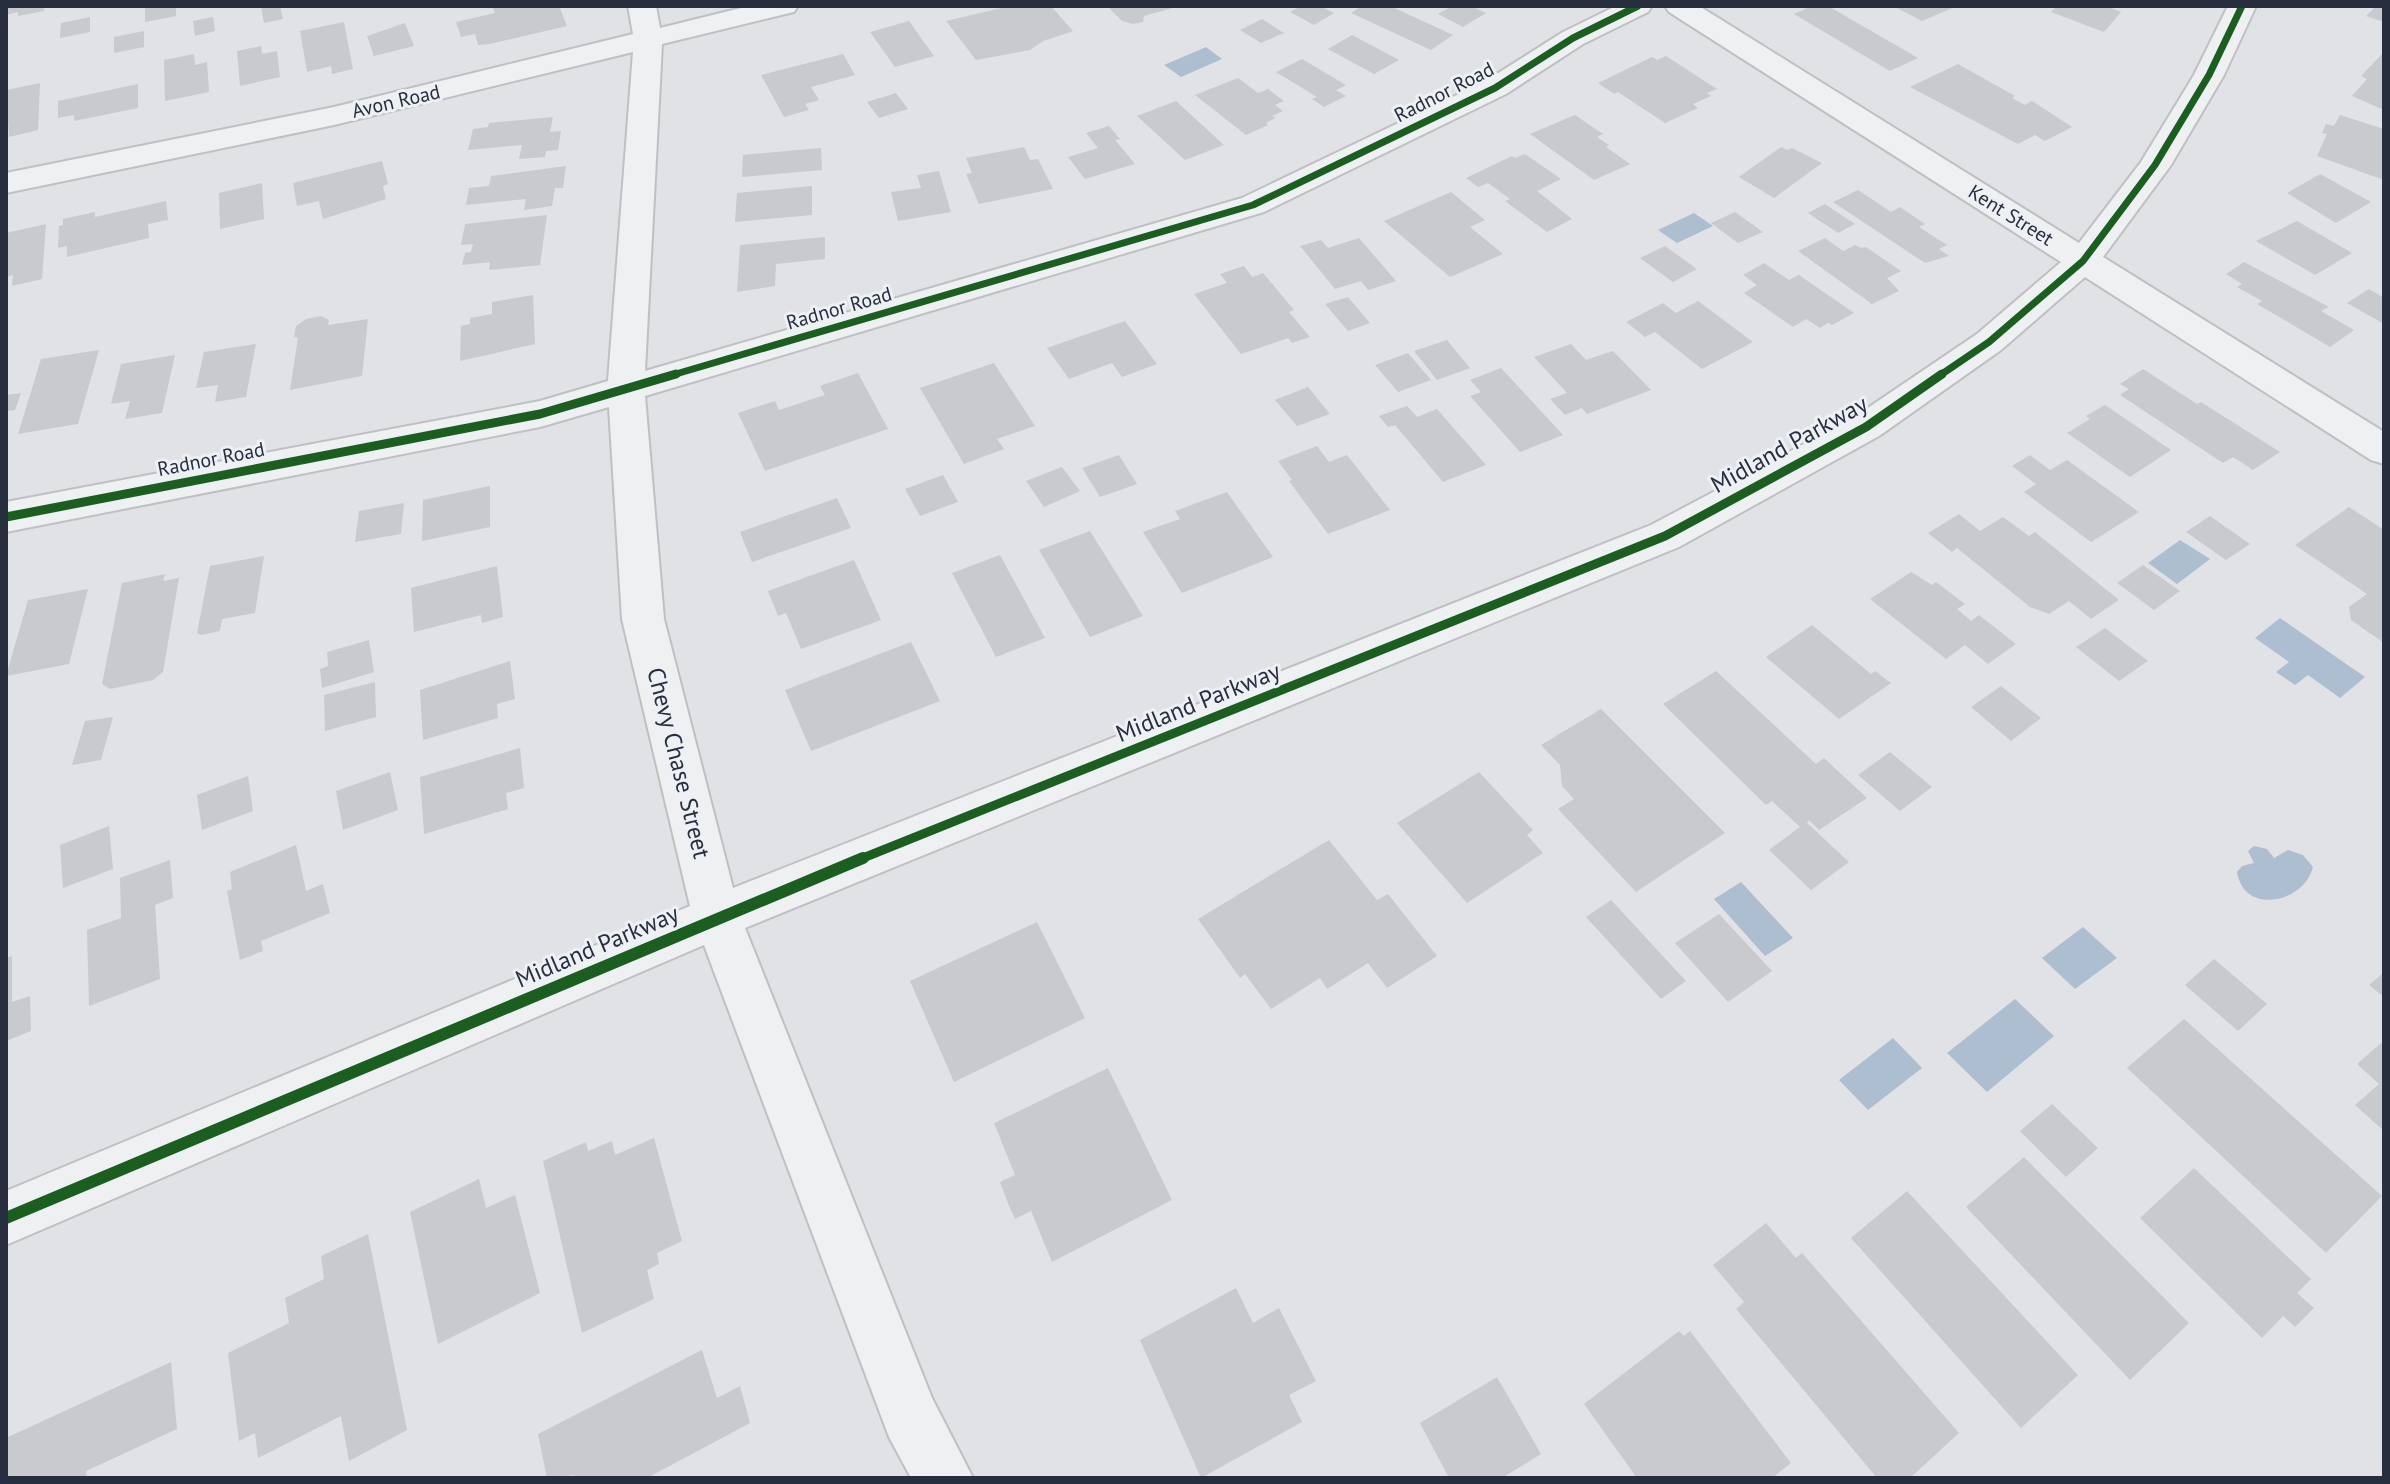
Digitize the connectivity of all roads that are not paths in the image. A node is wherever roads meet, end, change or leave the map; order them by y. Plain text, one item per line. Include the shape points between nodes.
1 (784, 6) edge
2 (1638, 6) edge
3 (1679, 6) edge
4 (2242, 6) edge
5 (645, 23) edge
6 (6, 183) edge
7 (2083, 261) junction
8 (626, 389) junction
9 (2384, 450) edge
10 (6, 517) edge
11 (717, 917) junction
12 (6, 1218) edge
13 (943, 1478) edge

1 - 5 street, Avon Road
2 - 8 street, Radnor Road via 1573,38 1495,88 1253,205
3 - 7 street, Kent Street
4 - 7 street, Midland Parkway via 2209,75 2155,165
5 - 6 street, Avon Road via 334,116
5 - 8 street, Chevy Chase Street
7 - 9 street, Kent Street
7 - 11 street, Midland Parkway via 1989,342 1866,427 1665,536
8 - 10 street, Radnor Road via 540,414
8 - 11 street, Chevy Chase Street via 643,619
11 - 12 street, Midland Parkway
11 - 13 street, Chevy Chase Street via 910,1416

